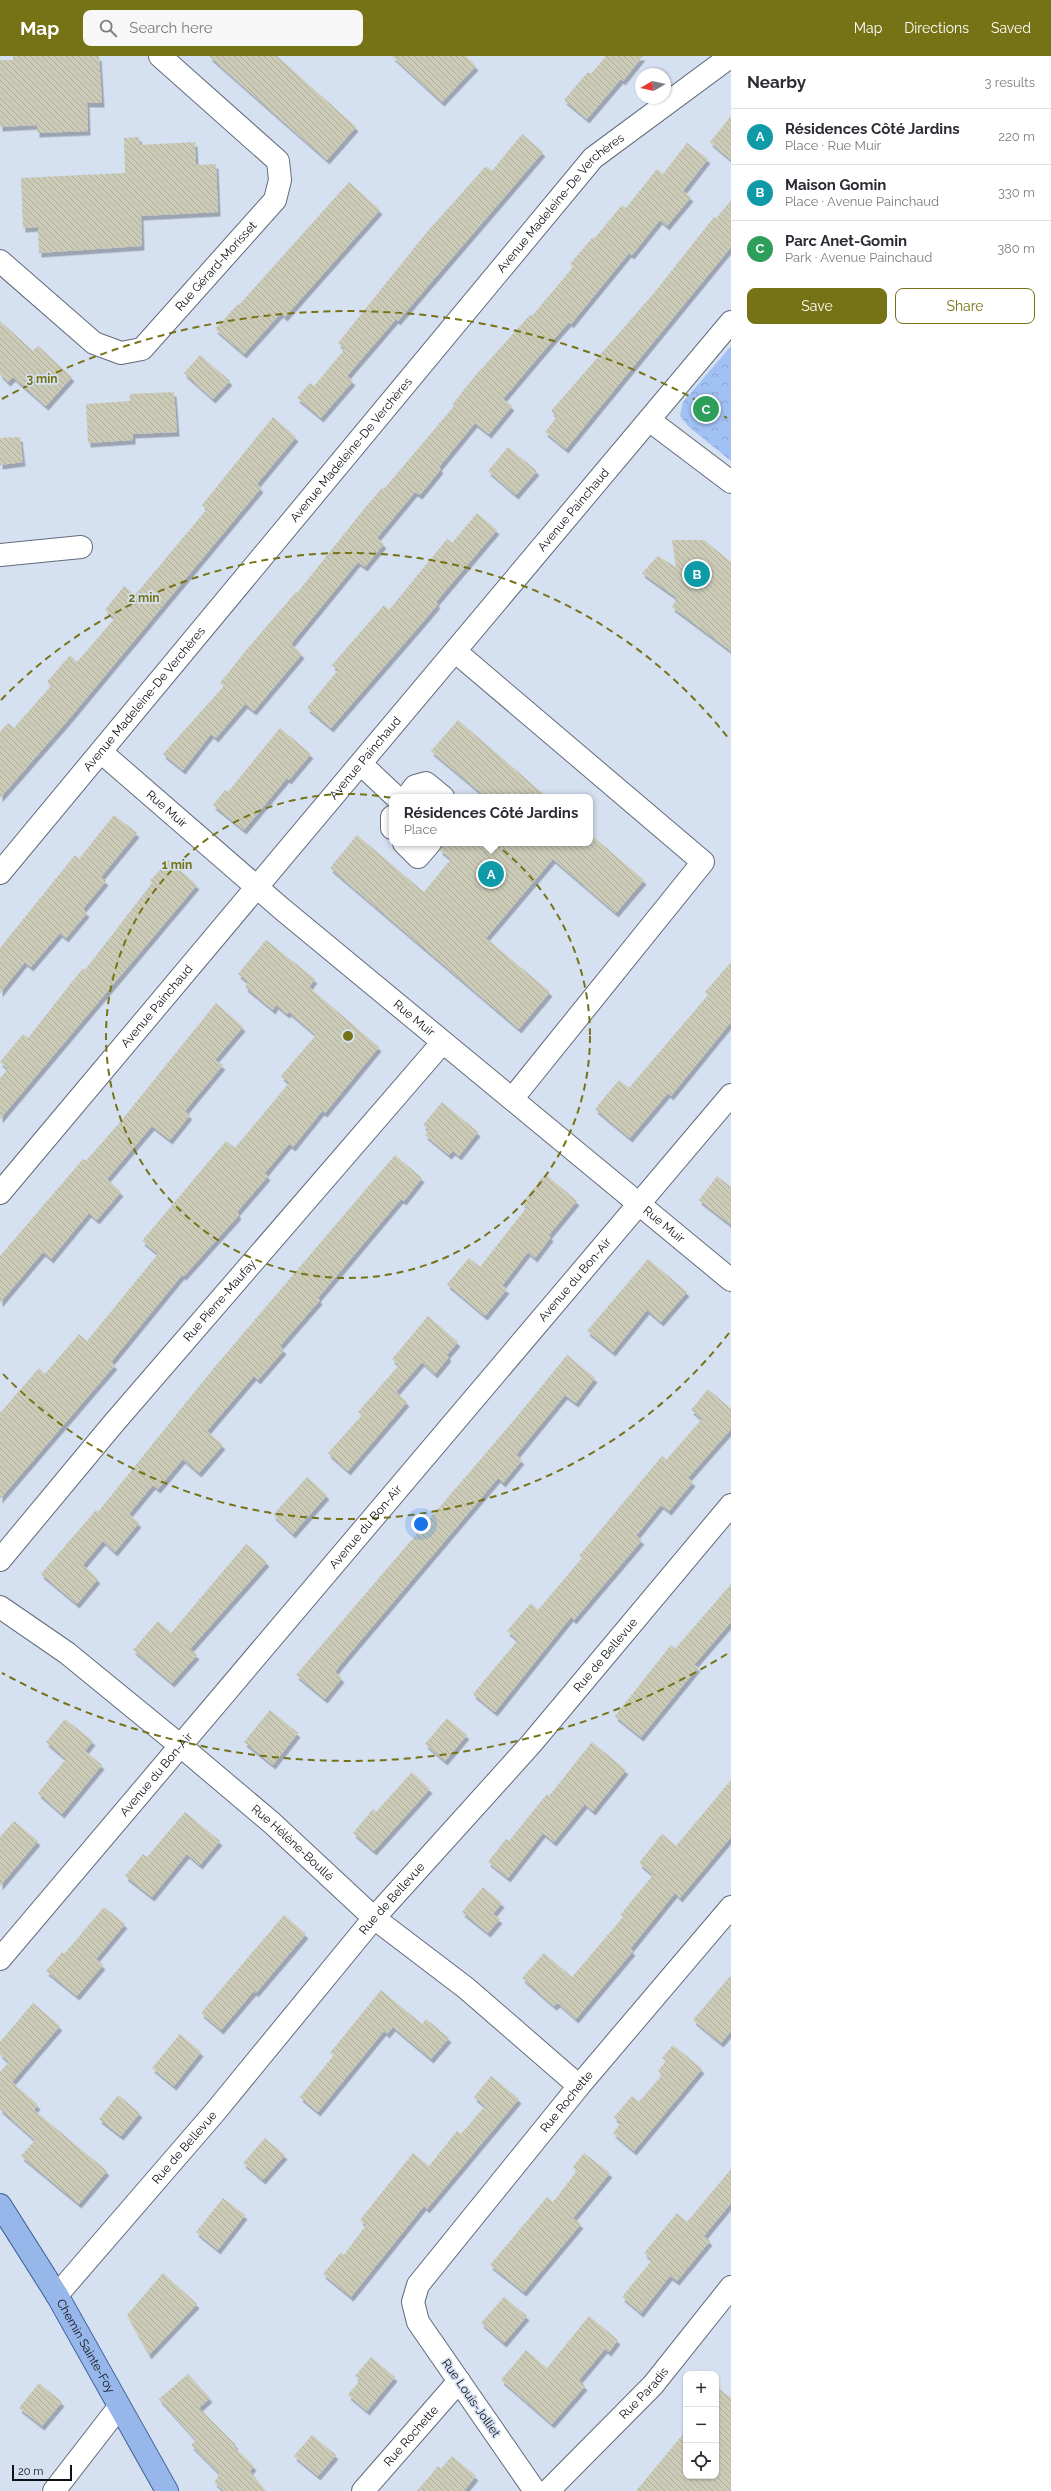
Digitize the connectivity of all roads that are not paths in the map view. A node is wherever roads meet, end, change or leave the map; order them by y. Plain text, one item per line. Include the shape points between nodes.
1 (160, 56) edge
2 (731, 56) edge
3 (0, 261) edge
4 (731, 322) edge
5 (649, 420) junction
6 (731, 482) edge
7 (81, 547) dead end
8 (0, 555) edge
9 (456, 652) junction
10 (101, 752) junction
11 (362, 765) junction
12 (393, 794) edge
13 (409, 794) edge
14 (439, 794) edge
15 (407, 846) edge
16 (427, 846) edge
17 (0, 873) edge
18 (257, 886) junction
19 (442, 1043) junction
20 (731, 1095) edge
21 (512, 1099) junction
22 (0, 1193) edge
23 (641, 1204) junction
24 (731, 1280) edge
25 (731, 1505) edge
26 (0, 1560) edge
27 (0, 1607) edge
28 (182, 1747) junction
29 (731, 1908) edge
30 (374, 1918) junction
31 (0, 1959) edge
32 (579, 2086) junction
33 (0, 2204) edge
34 (731, 2287) edge
35 (57, 2295) junction
36 (413, 2302) joint
37 (459, 2381) junction
38 (119, 2407) junction
39 (54, 2491) edge
40 (167, 2491) edge
41 (363, 2491) edge
42 (535, 2491) edge
43 (548, 2491) edge

1 - 3 street, Rue Gérard-Morisset via 278,161 280,180 275,200 142,349 121,353 94,343
2 - 10 street, Avenue Madeleine-De Verchères via 593,158
4 - 5 street, Avenue Painchaud
5 - 6 street
5 - 9 street, Avenue Painchaud
7 - 8 street
9 - 11 street, Avenue Painchaud
9 - 21 street via 704,862
10 - 17 street, Avenue Madeleine-De Verchères
10 - 18 street, Rue Muir
11 - 12 street
11 - 18 street, Avenue Painchaud
13 - 14 street via 415,786 426,783
15 - 16 street via 418,857
18 - 19 street, Rue Muir
18 - 22 street, Avenue Painchaud
19 - 21 street, Rue Muir
19 - 26 street, Rue Pierre-Maufay via 113,1424
20 - 23 street, Avenue du Bon-Air
21 - 23 street, Rue Muir
23 - 24 street, Rue Muir
23 - 28 street, Avenue du Bon-Air via 303,1599
25 - 30 street, Rue de Bellevue via 531,1744
27 - 28 street, Rue Hélène-Boullé via 67,1653
28 - 30 street, Rue Hélène-Boullé via 272,1823
28 - 31 street, Avenue du Bon-Air
29 - 32 street, Rue Rochette
30 - 32 street, Rue Hélène-Boullé via 466,1988
30 - 35 street, Rue de Bellevue via 215,2112
32 - 36 street, Rue Rochette via 423,2277
33 - 35 main road, Chemin Sainte-Foy
34 - 43 street, Rue Paradis via 653,2385
35 - 38 main road, Chemin Sainte-Foy
36 - 37 street, Rue Louis-Jolliet via 418,2322
37 - 41 street, Rue Rochette
37 - 42 street, Rue Louis-Jolliet
38 - 39 street
38 - 40 main road, Chemin Sainte-Foy

